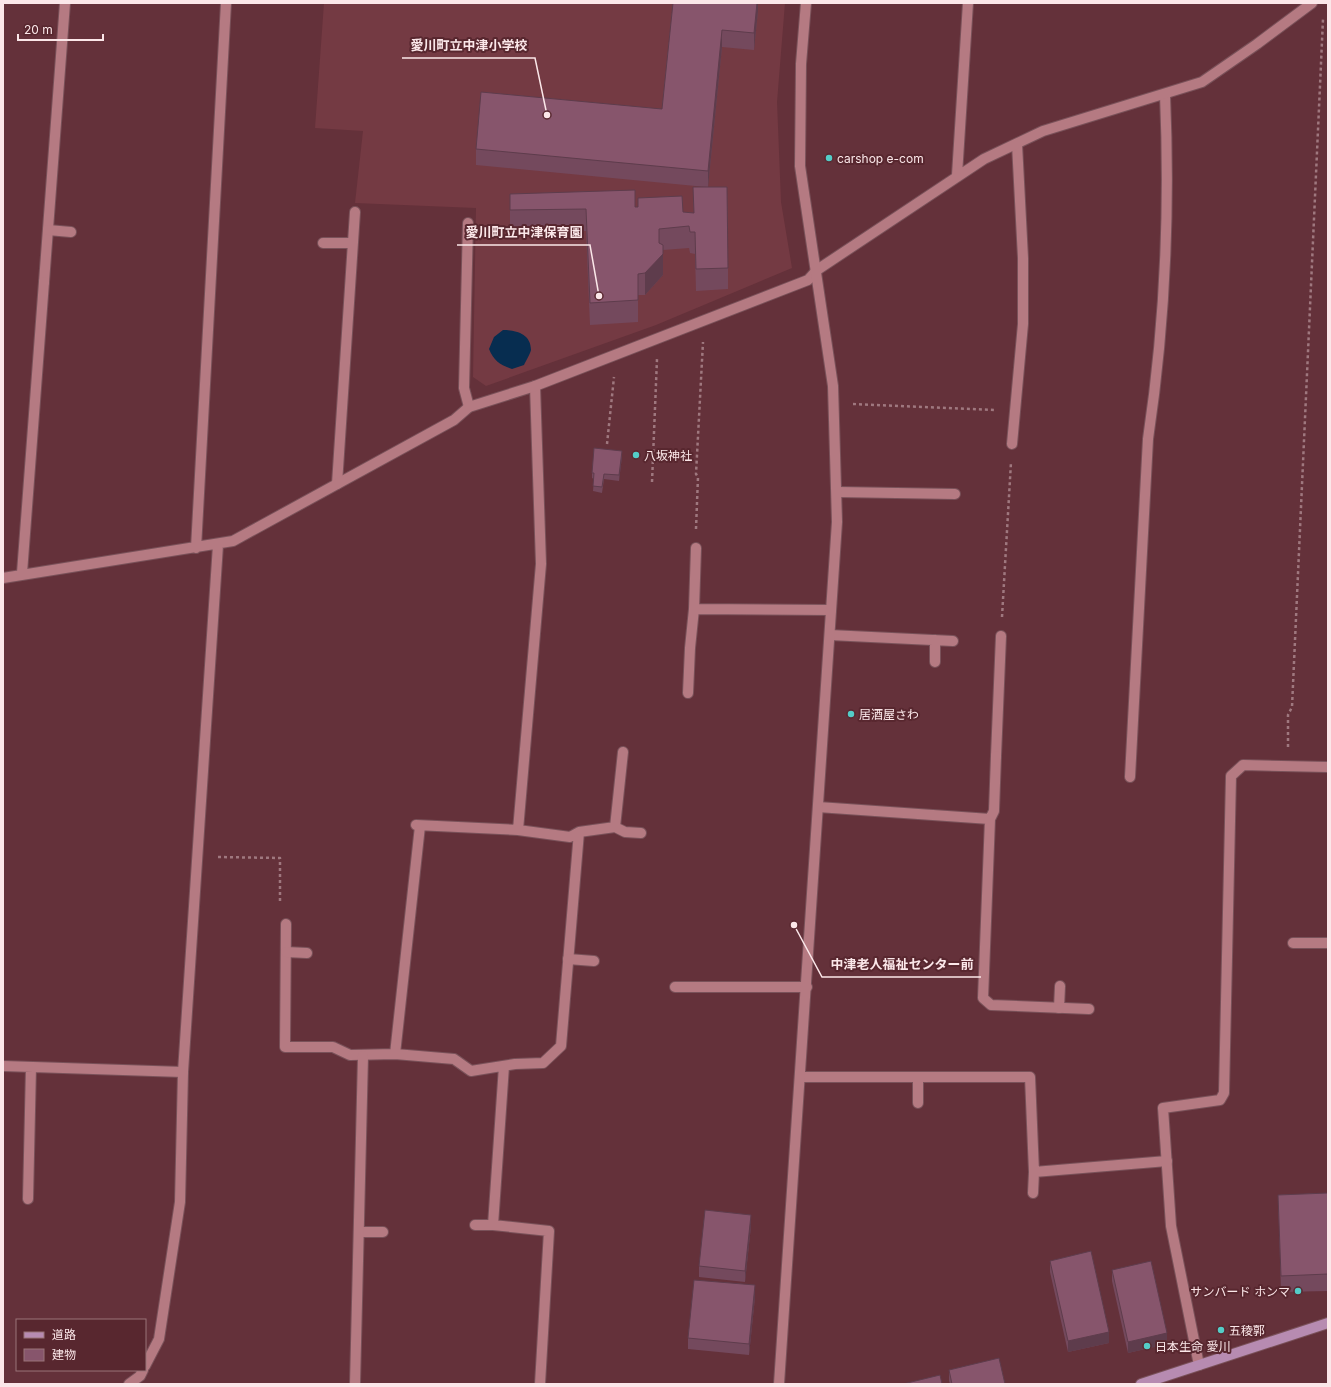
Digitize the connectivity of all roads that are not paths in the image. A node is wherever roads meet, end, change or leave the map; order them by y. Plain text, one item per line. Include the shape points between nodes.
1 (65, 3) edge
2 (226, 3) edge
3 (806, 3) edge
4 (968, 3) edge
5 (1312, 3) edge
6 (1165, 95) junction
7 (1017, 144) junction
8 (957, 175) junction
9 (355, 212) dead end
10 (468, 223) dead end
11 (48, 230) junction
12 (71, 232) dead end
13 (323, 243) dead end
14 (353, 243) junction
15 (817, 270) junction
16 (535, 386) junction
17 (469, 408) junction
18 (1012, 444) road end
19 (337, 484) junction
20 (838, 492) junction
21 (955, 494) dead end
22 (218, 545) junction
23 (196, 548) junction
24 (696, 548) road end
25 (22, 573) junction
26 (3, 578) edge
27 (694, 609) junction
28 (831, 610) junction
29 (830, 635) junction
30 (1001, 636) road end
31 (935, 640) junction
32 (953, 641) dead end
33 (935, 662) dead end
34 (688, 693) dead end
35 (623, 752) dead end
36 (1328, 767) edge
37 (1130, 778) dead end
38 (818, 807) junction
39 (990, 819) junction
40 (615, 827) junction
41 (518, 830) junction
42 (579, 832) junction
43 (641, 833) dead end
44 (286, 924) road end
45 (1293, 943) dead end
46 (1328, 943) edge
47 (286, 952) junction
48 (307, 952) dead end
49 (568, 959) junction
50 (594, 961) dead end
51 (1060, 986) dead end
52 (675, 987) dead end
53 (807, 987) junction
54 (1059, 1008) junction
55 (1089, 1009) dead end
56 (395, 1054) junction
57 (363, 1056) junction
58 (3, 1066) edge
59 (504, 1066) junction
60 (31, 1067) junction
61 (183, 1072) junction
62 (800, 1077) junction
63 (918, 1078) junction
64 (918, 1103) dead end
65 (1167, 1161) junction
66 (1034, 1172) junction
67 (1033, 1193) dead end
68 (28, 1199) dead end
69 (475, 1225) dead end
70 (493, 1225) junction
71 (359, 1232) junction
72 (383, 1232) dead end
73 (1328, 1323) edge
74 (146, 1364) edge
75 (1199, 1365) junction
76 (142, 1371) edge
77 (129, 1384) edge
78 (355, 1384) edge
79 (540, 1384) edge
80 (779, 1384) edge
81 (1141, 1384) edge

1 - 11 street
2 - 23 street
3 - 15 street via 800,64 800,166
4 - 8 street
5 - 6 street via 1202,82
6 - 7 street via 1050,129
6 - 37 street via 1168,190 1163,287 1148,439
7 - 8 street
7 - 18 street via 1023,258 1023,324
8 - 15 street
9 - 14 street
10 - 17 street via 464,388
11 - 12 street
11 - 25 street
13 - 14 street
14 - 19 street
15 - 16 street via 808,280
15 - 20 street via 834,403
16 - 17 street
16 - 41 street via 541,564
17 - 19 street via 454,420
19 - 22 street via 233,541
20 - 21 street
20 - 28 street
22 - 23 street
22 - 61 street
23 - 25 street
24 - 27 street
25 - 26 street
27 - 28 street
27 - 34 street
28 - 29 street
29 - 31 street
29 - 38 street
30 - 39 street via 994,811
31 - 32 street
31 - 33 street
35 - 40 street
36 - 65 street via 1244,765 1231,776 1224,1093 1220,1100 1163,1108
38 - 39 street
38 - 53 street
39 - 54 street via 983,998 991,1005
40 - 42 street
40 - 43 street via 625,832
41 - 42 street via 570,837
41 - 56 street via 418,826
42 - 49 street
44 - 47 street
45 - 46 street
47 - 48 street
47 - 57 street via 285,1047 333,1047 350,1055
49 - 50 street
49 - 59 street via 561,1046 543,1063
51 - 54 street
52 - 53 street
53 - 62 street
54 - 55 street
56 - 57 street
56 - 59 street via 454,1059 471,1070
57 - 71 street
58 - 60 street
59 - 70 street
60 - 61 street
60 - 68 street
61 - 74 street via 180,1202 159,1339
62 - 63 street
62 - 80 street
63 - 64 street
63 - 66 street via 1030,1077
65 - 66 street
65 - 75 street via 1171,1226
66 - 67 street
69 - 70 street
70 - 79 street via 549,1231
71 - 72 street
71 - 78 street
73 - 75 main road
75 - 81 main road
76 - 77 street

